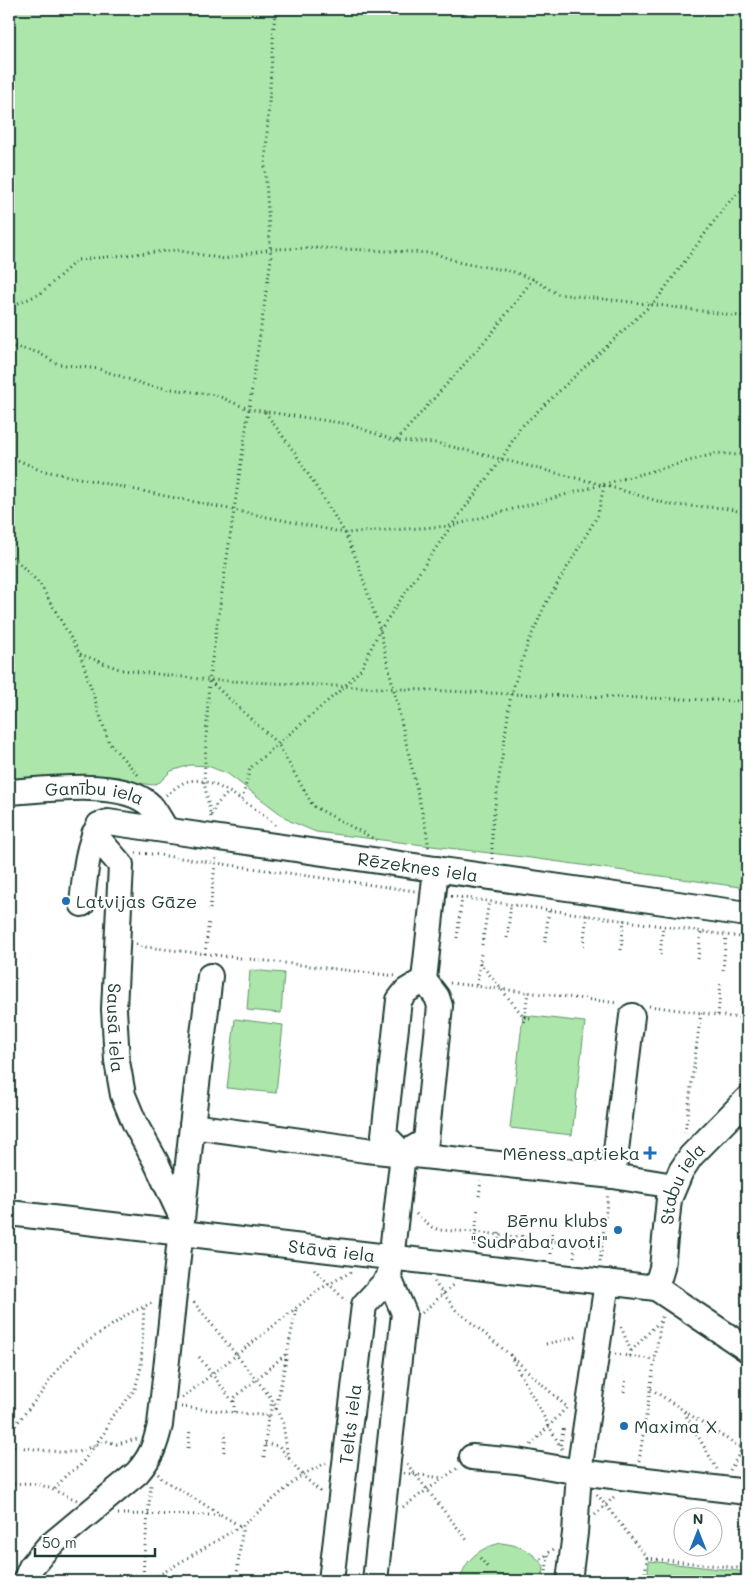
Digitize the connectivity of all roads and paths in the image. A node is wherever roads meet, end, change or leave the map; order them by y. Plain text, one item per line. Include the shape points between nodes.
1 (276, 9) edge
2 (747, 185) edge
3 (271, 249) junction
4 (533, 279) junction
5 (650, 304) junction
6 (9, 307) edge
7 (747, 317) edge
8 (9, 346) edge
9 (248, 410) junction
10 (264, 412) junction
11 (396, 441) junction
12 (9, 456) edge
13 (747, 456) edge
14 (501, 460) junction
15 (604, 485) junction
16 (234, 510) junction
17 (747, 513) edge
18 (450, 526) junction
19 (345, 533) junction
20 (9, 553) edge
21 (380, 630) junction
22 (80, 654) junction
23 (209, 680) junction
24 (344, 687) junction
25 (394, 689) junction
26 (510, 694) junction
27 (747, 701) edge
28 (278, 744) junction
29 (141, 778) dead end
30 (204, 782) junction
31 (9, 792) edge
32 (229, 792) junction
33 (242, 800) junction
34 (151, 806) junction
35 (211, 816) junction
36 (278, 827) dead end
37 (166, 829) junction
38 (94, 834) junction
39 (218, 838) junction
40 (381, 842) dead end
41 (216, 863) dead end
42 (434, 869) junction
43 (488, 877) junction
44 (462, 898) dead end
45 (489, 901) dead end
46 (82, 904) dead end
47 (511, 904) dead end
48 (210, 909) dead end
49 (549, 910) dead end
50 (747, 914) edge
51 (587, 915) dead end
52 (209, 920) dead end
53 (624, 920) dead end
54 (663, 926) dead end
55 (701, 932) dead end
56 (726, 935) dead end
57 (457, 938) dead end
58 (507, 938) dead end
59 (545, 942) dead end
60 (482, 945) dead end
61 (583, 946) dead end
62 (146, 947) dead end
63 (620, 950) dead end
64 (205, 953) junction
65 (481, 954) dead end
66 (660, 955) dead end
67 (747, 956) edge
68 (698, 959) dead end
69 (480, 963) junction
70 (723, 970) dead end
71 (746, 971) dead end
72 (210, 976) joint
73 (414, 978) junction
74 (721, 981) dead end
75 (450, 982) dead end
76 (477, 985) junction
77 (501, 988) junction
78 (528, 992) junction
79 (632, 1008) junction
80 (701, 1012) junction
81 (718, 1014) junction
82 (531, 1018) dead end
83 (524, 1019) junction
84 (747, 1019) edge
85 (747, 1099) edge
86 (192, 1126) junction
87 (403, 1154) junction
88 (691, 1156) junction
89 (611, 1176) junction
90 (674, 1186) junction
91 (398, 1198) junction
92 (478, 1207) dead end
93 (9, 1213) edge
94 (181, 1226) junction
95 (475, 1232) junction
96 (552, 1232) dead end
97 (499, 1233) junction
98 (576, 1235) dead end
99 (522, 1236) junction
100 (552, 1241) junction
101 (575, 1244) junction
102 (602, 1247) junction
103 (308, 1248) junction
104 (497, 1248) dead end
105 (520, 1251) dead end
106 (551, 1254) dead end
107 (366, 1255) junction
108 (473, 1256) junction
109 (574, 1257) dead end
110 (417, 1261) junction
111 (390, 1268) junction
112 (604, 1272) junction
113 (328, 1285) junction
114 (660, 1291) junction
115 (443, 1293) junction
116 (174, 1296) junction
117 (347, 1303) dead end
118 (144, 1306) junction
119 (296, 1308) junction
120 (202, 1312) dead end
121 (421, 1313) dead end
122 (661, 1321) junction
123 (598, 1341) junction
124 (546, 1344) dead end
125 (747, 1349) edge
126 (508, 1353) junction
127 (286, 1354) junction
128 (236, 1355) junction
129 (630, 1356) junction
130 (199, 1357) dead end
131 (655, 1360) junction
132 (212, 1374) junction
133 (626, 1377) dead end
134 (256, 1379) junction
135 (205, 1381) dead end
136 (651, 1389) junction
137 (624, 1392) dead end
138 (590, 1394) junction
139 (272, 1399) junction
140 (234, 1403) junction
141 (172, 1406) dead end
142 (568, 1406) junction
143 (276, 1409) junction
144 (684, 1411) junction
145 (234, 1412) junction
146 (566, 1414) dead end
147 (268, 1416) junction
148 (565, 1423) dead end
149 (549, 1425) junction
150 (190, 1429) dead end
151 (226, 1432) dead end
152 (9, 1433) edge
153 (157, 1440) junction
154 (265, 1444) junction
155 (9, 1446) edge
156 (94, 1446) junction
157 (560, 1447) junction
158 (188, 1448) dead end
159 (742, 1449) junction
160 (224, 1452) dead end
161 (747, 1452) edge
162 (264, 1457) dead end
163 (472, 1458) joint
164 (289, 1460) junction
165 (331, 1460) dead end
166 (517, 1462) junction
167 (396, 1466) junction
168 (580, 1469) junction
169 (416, 1474) junction
170 (302, 1475) junction
171 (152, 1477) dead end
172 (444, 1478) junction
173 (162, 1479) dead end
174 (636, 1479) junction
175 (9, 1485) edge
176 (733, 1488) edge
177 (54, 1489) junction
178 (428, 1490) junction
179 (326, 1497) dead end
180 (80, 1500) dead end
181 (605, 1505) junction
182 (398, 1511) dead end
183 (115, 1514) dead end
184 (149, 1514) junction
185 (220, 1515) junction
186 (241, 1525) junction
187 (575, 1533) junction
188 (467, 1540) dead end
189 (548, 1554) dead end
190 (480, 1558) dead end
191 (647, 1558) junction
192 (488, 1568) dead end
193 (747, 1569) edge
194 (32, 1577) edge
195 (143, 1581) edge
196 (149, 1581) edge
197 (236, 1581) edge
198 (331, 1581) edge
199 (375, 1581) edge
200 (545, 1581) edge
201 (569, 1581) edge
202 (644, 1581) edge

1 - 3 path via 265,166
2 - 5 path via 726,205 658,298
3 - 4 path via 434,253 462,263 511,270
3 - 6 path via 224,259 176,250 78,260 40,294
3 - 9 path
4 - 5 path via 557,294
4 - 11 path via 492,333
5 - 7 path
5 - 14 path via 520,428
8 - 9 path via 36,352 58,364 99,369 149,386 216,395
9 - 10 path
9 - 16 path
10 - 11 path via 348,424
10 - 19 path via 295,453
11 - 14 path via 437,443
12 - 16 path via 40,470
13 - 15 path via 718,453
14 - 15 path
14 - 18 path
15 - 17 path via 671,504
15 - 18 path
15 - 26 path via 598,515 546,603
16 - 19 path
16 - 23 path
18 - 19 path
18 - 21 path
19 - 21 path
20 - 22 path via 40,584
21 - 24 path via 361,669
21 - 25 path
22 - 23 path via 122,670
22 - 29 path via 109,743
23 - 24 path
23 - 28 path
23 - 30 path
24 - 25 path
24 - 28 path
25 - 26 path
25 - 42 path
26 - 27 path
26 - 43 path
28 - 33 path via 250,768
28 - 40 path via 313,806
30 - 32 path
30 - 34 path via 188,780
30 - 35 path
31 - 34 street, Ganību iela via 102,788 136,796
32 - 33 path
32 - 35 path via 216,805
33 - 36 path
34 - 37 street, Ganību iela
35 - 39 path
37 - 38 street, Rēzeknes iela via 108,822 99,825
37 - 39 street, Rēzeknes iela
38 - 46 street via 86,864
38 - 94 street, Sausā iela via 121,865 114,1009 123,1095 155,1160
39 - 42 street, Rēzeknes iela
41 - 48 path
42 - 43 street, Rēzeknes iela
42 - 73 street
43 - 50 street, Rēzeknes iela
44 - 57 path
45 - 60 path
47 - 58 path
49 - 59 path
51 - 61 path
52 - 64 path
53 - 63 path
54 - 66 path
55 - 68 path
56 - 70 path
62 - 64 path
64 - 72 path via 203,970
64 - 73 path
65 - 69 path
67 - 71 path
69 - 76 path
69 - 77 path
72 - 86 street
73 - 87 street via 399,1000 384,1135
73 - 87 street via 437,997 440,1006 426,1141
74 - 81 path
75 - 76 path
76 - 77 path
77 - 78 path
77 - 83 path
78 - 79 path
78 - 83 path
79 - 80 path
79 - 89 street
80 - 81 path
80 - 88 path via 683,1149
81 - 84 path
82 - 83 path
85 - 88 street, Stabu iela
86 - 87 street
86 - 94 street
87 - 89 street
87 - 91 street
88 - 90 street, Stabu iela
89 - 90 street
89 - 102 path
90 - 114 street, Stabu iela via 669,1199
91 - 95 path via 432,1228
91 - 111 street
92 - 95 path
93 - 94 street, Stāvā iela
94 - 103 street, Stāvā iela
94 - 116 street
95 - 97 path
95 - 108 path
96 - 100 path
97 - 99 path
97 - 104 path
98 - 101 path
99 - 100 path
99 - 105 path
100 - 101 path
100 - 106 path
101 - 102 path
101 - 109 path
102 - 112 path
103 - 107 street, Stāvā iela
103 - 113 path via 306,1260
107 - 111 street, Stāvā iela
107 - 113 path via 365,1264
108 - 110 street, Stāvā iela
108 - 112 street, Stāvā iela
108 - 115 path
110 - 111 street, Stāvā iela
110 - 115 path
111 - 167 street via 404,1314
111 - 198 street, Telts iela via 364,1305
112 - 114 street, Stāvā iela
112 - 123 street
113 - 117 path
113 - 119 path
114 - 122 path
114 - 125 street
115 - 121 path
115 - 126 path via 456,1310
116 - 118 path
116 - 153 street
118 - 152 path via 79,1347 57,1370
118 - 156 path via 141,1367 135,1389 112,1416
119 - 127 path
119 - 128 path
120 - 128 path
122 - 129 path via 631,1351
122 - 131 path
123 - 124 path
123 - 129 path
123 - 138 street
126 - 142 path
126 - 149 path
127 - 134 path
127 - 143 path
128 - 132 path
128 - 134 path
129 - 131 path
130 - 132 path
131 - 136 path
132 - 135 path
132 - 140 path
133 - 137 path
134 - 139 path
134 - 140 path via 234,1398
136 - 144 path
136 - 174 path
138 - 142 path
138 - 168 street
139 - 143 path
139 - 147 path
140 - 145 path
141 - 145 path
142 - 146 path
142 - 149 path
143 - 164 path via 283,1423
144 - 159 path
144 - 176 path
145 - 147 path
147 - 154 path
148 - 157 path
149 - 157 path
149 - 166 path
150 - 158 path
151 - 160 path
153 - 156 path via 142,1438 117,1444 106,1441
153 - 194 street via 148,1461 137,1474 48,1548
154 - 162 path
154 - 164 path via 279,1446
155 - 156 path via 59,1452 78,1452
156 - 177 path via 80,1466 66,1475
157 - 168 path
159 - 161 path
159 - 176 path
163 - 166 street
163 - 172 path
164 - 170 path
165 - 170 path
166 - 168 street
167 - 169 path
167 - 169 path
167 - 199 street
168 - 174 street
168 - 181 path
168 - 187 street
169 - 172 path
169 - 178 path
170 - 179 path
170 - 186 path
171 - 184 path
172 - 178 path
173 - 185 path
174 - 176 street
174 - 181 path
175 - 177 path via 41,1484
177 - 180 path
178 - 182 path
178 - 188 path
181 - 187 path
181 - 191 path
183 - 184 path
184 - 185 path
184 - 195 path
185 - 186 path
186 - 196 path
186 - 197 path
187 - 201 street
189 - 200 path
190 - 192 path
191 - 193 path
191 - 202 path

